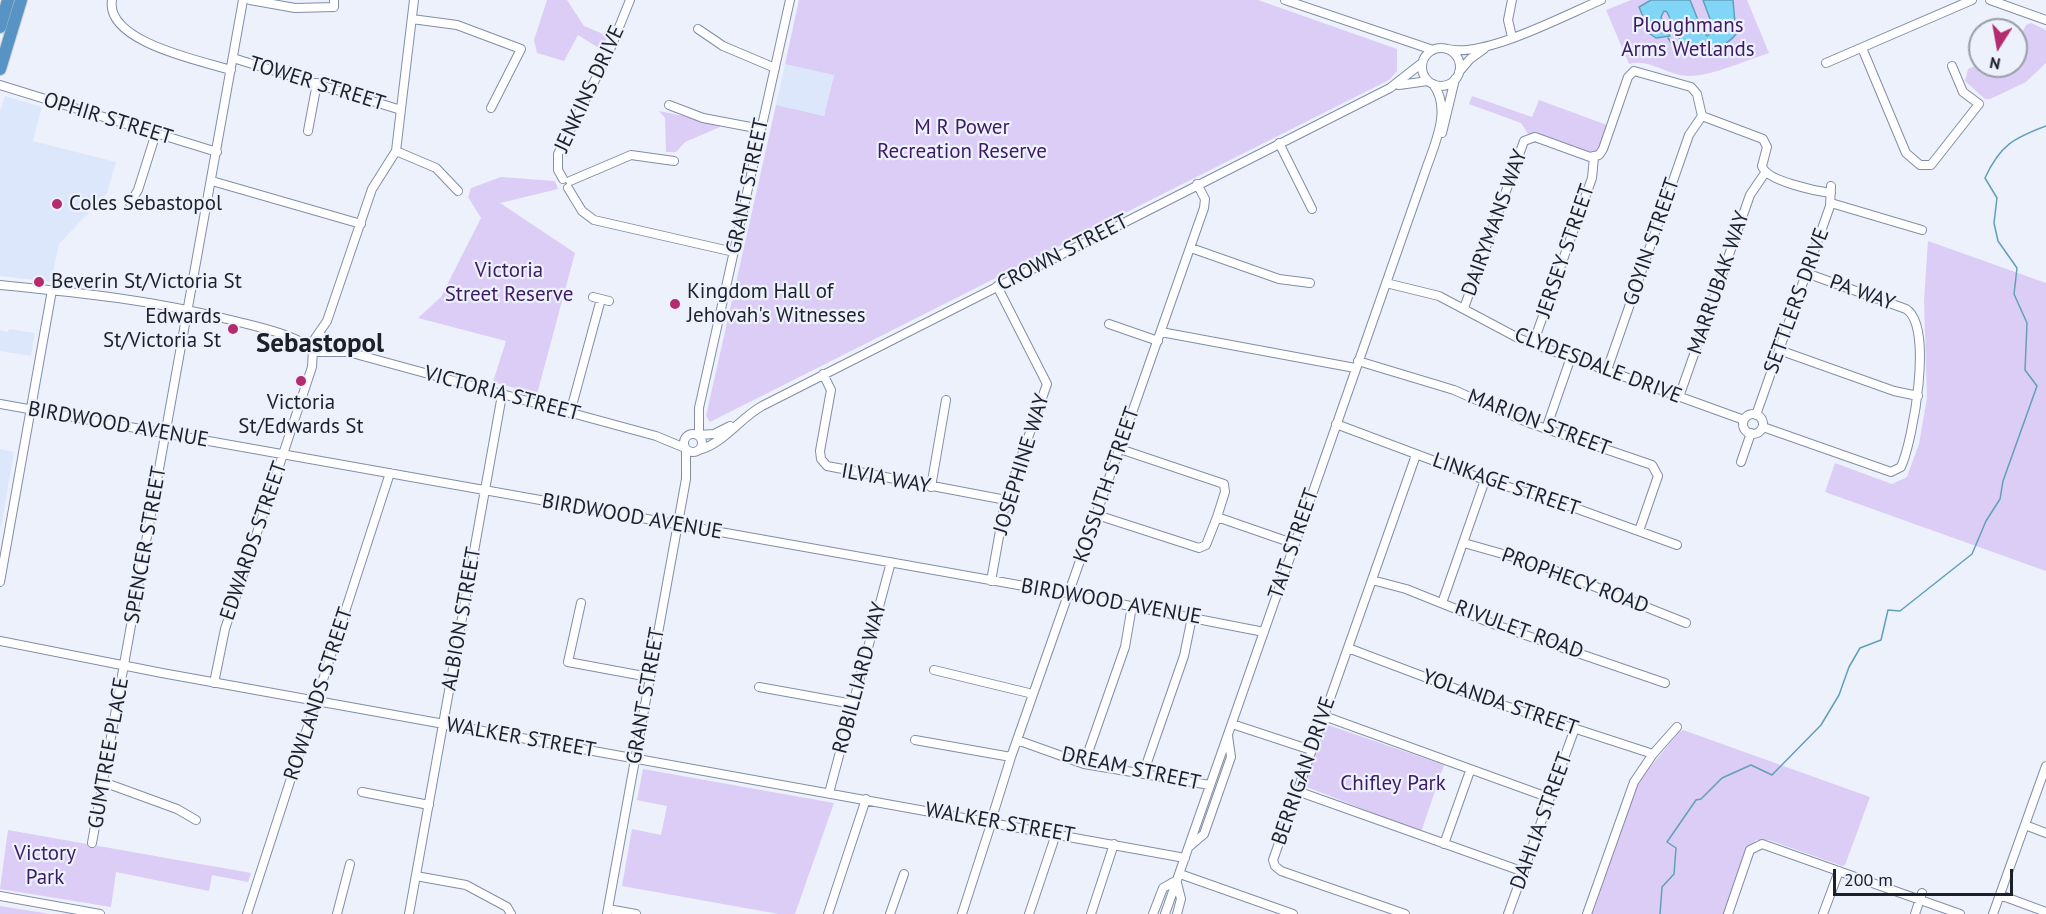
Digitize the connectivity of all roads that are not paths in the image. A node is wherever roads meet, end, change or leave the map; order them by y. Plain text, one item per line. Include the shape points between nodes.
1 (8, 0) edge
2 (21, 0) edge
3 (112, 0) edge
4 (243, 0) edge
5 (250, 0) edge
6 (334, 0) edge
7 (414, 0) edge
8 (630, 0) edge
9 (790, 0) edge
10 (1285, 0) edge
11 (1601, 0) edge
12 (1972, 0) edge
13 (1990, 0) edge
14 (1511, 2) edge
15 (412, 19) junction
16 (2046, 20) edge
17 (0, 27) edge
18 (698, 29) dead end
19 (1387, 36) junction
20 (1508, 39) junction
21 (1490, 46) junction
22 (1862, 48) junction
23 (1447, 49) junction
24 (1433, 50) junction
25 (233, 58) junction
26 (1423, 62) junction
27 (1826, 63) dead end
28 (1952, 66) dead end
29 (775, 68) junction
30 (0, 69) edge
31 (231, 70) junction
32 (1458, 75) junction
33 (1431, 82) junction
34 (317, 83) junction
35 (0, 85) edge
36 (1390, 88) junction
37 (669, 105) dead end
38 (491, 108) dead end
39 (401, 110) junction
40 (1702, 116) junction
41 (761, 129) junction
42 (308, 131) dead end
43 (156, 133) junction
44 (1279, 143) junction
45 (396, 151) junction
46 (217, 152) junction
47 (1594, 157) junction
48 (674, 161) dead end
49 (1765, 172) junction
50 (1424, 175) junction
51 (212, 181) junction
52 (567, 183) junction
53 (1197, 184) junction
54 (458, 191) dead end
55 (130, 203) dead end
56 (1831, 203) junction
57 (1312, 209) dead end
58 (361, 224) junction
59 (1922, 230) dead end
60 (1191, 248) junction
61 (734, 252) junction
62 (1806, 273) junction
63 (1386, 283) junction
64 (1310, 284) dead end
65 (0, 285) edge
66 (997, 286) junction
67 (52, 290) junction
68 (601, 299) dead end
69 (1464, 308) junction
70 (188, 309) junction
71 (327, 321) junction
72 (1109, 324) dead end
73 (1161, 332) junction
74 (291, 336) junction
75 (315, 337) junction
76 (327, 340) junction
77 (1158, 341) junction
78 (1533, 344) junction
79 (312, 348) junction
80 (1779, 350) junction
81 (323, 352) junction
82 (348, 352) junction
83 (1571, 357) junction
84 (1357, 364) junction
85 (312, 367) junction
86 (1606, 370) junction
87 (823, 374) junction
88 (501, 395) junction
89 (1918, 396) junction
90 (1679, 397) junction
91 (946, 400) dead end
92 (0, 404) edge
93 (699, 408) junction
94 (31, 409) junction
95 (570, 413) junction
96 (1756, 415) junction
97 (1744, 420) junction
98 (737, 422) junction
99 (1336, 424) junction
100 (1763, 427) junction
101 (1546, 429) junction
102 (1750, 433) junction
103 (166, 434) junction
104 (699, 435) junction
105 (656, 436) junction
106 (687, 436) junction
107 (686, 448) junction
108 (1120, 449) junction
109 (698, 451) junction
110 (1416, 455) junction
111 (284, 456) junction
112 (1741, 462) dead end
113 (390, 473) junction
114 (686, 479) junction
115 (1485, 480) junction
116 (932, 487) junction
117 (485, 490) junction
118 (1006, 500) junction
119 (1097, 515) junction
120 (1217, 517) junction
121 (677, 525) junction
122 (1638, 531) junction
123 (1464, 543) junction
124 (1294, 544) junction
125 (1677, 546) dead end
126 (891, 562) junction
127 (1372, 580) junction
128 (991, 581) junction
129 (0, 582) edge
130 (1069, 594) junction
131 (581, 603) dead end
132 (1442, 603) junction
133 (1132, 606) junction
134 (1192, 617) junction
135 (1686, 623) dead end
136 (1264, 632) junction
137 (0, 641) edge
138 (1348, 648) junction
139 (125, 664) junction
140 (934, 670) dead end
141 (649, 677) junction
142 (1665, 682) dead end
143 (214, 683) junction
144 (759, 687) dead end
145 (1034, 694) junction
146 (316, 701) junction
147 (853, 704) junction
148 (1324, 716) junction
149 (443, 724) junction
150 (1232, 724) junction
151 (1677, 727) dead end
152 (1575, 728) junction
153 (1228, 736) junction
154 (915, 740) dead end
155 (1017, 740) junction
156 (1311, 750) junction
157 (1653, 754) junction
158 (1011, 757) junction
159 (635, 758) junction
160 (1084, 764) junction
161 (2046, 766) edge
162 (1470, 771) junction
163 (1143, 774) junction
164 (103, 782) junction
165 (1210, 785) junction
166 (1298, 791) junction
167 (362, 792) dead end
168 (829, 793) junction
169 (1550, 798) junction
170 (866, 799) junction
171 (429, 805) junction
172 (196, 820) dead end
173 (992, 821) junction
174 (2025, 825) junction
175 (2046, 833) edge
176 (1056, 834) junction
177 (92, 843) dead end
178 (1114, 844) junction
179 (1444, 844) junction
180 (1189, 848) junction
181 (1185, 858) junction
182 (350, 864) dead end
183 (1839, 871) junction
184 (1524, 872) junction
185 (904, 874) dead end
186 (416, 876) junction
187 (1178, 879) junction
188 (2000, 895) junction
189 (0, 896) edge
190 (1921, 897) junction
191 (608, 912) edge
192 (2046, 912) edge
193 (100, 914) edge
194 (247, 914) edge
195 (337, 914) edge
196 (409, 914) edge
197 (511, 914) edge
198 (636, 914) edge
199 (828, 914) edge
200 (890, 914) edge
201 (962, 914) edge
202 (1029, 914) edge
203 (1091, 914) edge
204 (1153, 914) edge
205 (1166, 914) edge
206 (1177, 914) edge
207 (1293, 914) edge
208 (1405, 914) edge
209 (1508, 914) edge
210 (1587, 914) edge
211 (1728, 914) edge
212 (1823, 914) edge
213 (1915, 914) edge
214 (1960, 914) edge
215 (1993, 914) edge

1 - 17 highway
2 - 30 highway
3 - 31 street via 116,19 141,40
4 - 25 street, SPENCER STREET
5 - 6 street via 306,8 334,7
7 - 15 street
8 - 52 street, JENKINS DRIVE via 558,154 558,170
9 - 29 street, GRANT STREET
10 - 19 street
11 - 20 street
12 - 22 street
13 - 16 street
14 - 20 street via 1503,20
15 - 38 street via 456,25 521,50
15 - 39 street
18 - 29 street via 720,44
19 - 24 street
19 - 26 street via 1408,47
20 - 21 street
21 - 23 street via 1462,51
21 - 32 street via 1473,57
22 - 27 street
22 - 28 street via 1906,153 1920,165 1931,165 1979,104 1963,92
23 - 24 street
23 - 32 street via 1457,56
24 - 26 street
25 - 31 street, SPENCER STREET
25 - 34 street, TOWER STREET
26 - 33 street via 1423,73
26 - 36 street, CROWN STREET
29 - 41 street, GRANT STREET
31 - 46 street, SPENCER STREET
32 - 33 street via 1444,86
32 - 50 street, TAIT STREET via 1450,92 1448,119
33 - 36 street, CROWN STREET via 1415,81
33 - 50 street, TAIT STREET via 1441,97 1443,112
34 - 39 street, TOWER STREET
34 - 42 street
35 - 43 street, OPHIR STREET
36 - 44 street, CROWN STREET
37 - 41 street via 703,118
39 - 45 street
40 - 47 street via 1697,94 1691,87 1634,71 1627,78 1603,151
40 - 49 street via 1763,139 1767,146 1762,164
40 - 86 street, GOYIN STREET via 1689,135
41 - 61 street, GRANT STREET
43 - 46 street, OPHIR STREET
43 - 55 street
44 - 53 street, CROWN STREET
44 - 57 street
45 - 54 street via 436,168
45 - 58 street via 373,186
46 - 51 street, SPENCER STREET
47 - 69 street, DAIRYMANS WAY via 1536,137 1524,141
47 - 78 street, JERSEY STREET via 1592,178
48 - 52 street via 631,155
49 - 56 street, SETTLERS DRIVE via 1808,189 1831,189
49 - 90 street, MARRUBAK WAY via 1750,195
50 - 63 street, TAIT STREET
51 - 58 street
51 - 70 street, SPENCER STREET
52 - 61 street, JENKINS DRIVE via 582,211 594,220
53 - 60 street, KOSSUTH STREET via 1206,203
53 - 66 street, CROWN STREET
56 - 59 street
56 - 62 street, SETTLERS DRIVE
58 - 71 street
60 - 64 street via 1279,279
60 - 73 street, KOSSUTH STREET
61 - 93 street, GRANT STREET
62 - 80 street, SETTLERS DRIVE
62 - 89 street, PA WAY via 1906,309 1914,316
63 - 69 street, CLYDESDALE DRIVE via 1439,296
63 - 84 street, TAIT STREET
65 - 67 street
66 - 87 street, CROWN STREET
66 - 118 street, JOSEPHINE WAY via 1047,384
67 - 70 street via 119,296
67 - 94 street
68 - 95 street
69 - 78 street, CLYDESDALE DRIVE
70 - 74 street
70 - 103 street, SPENCER STREET
71 - 75 street
71 - 76 street
72 - 77 street
73 - 77 street, KOSSUTH STREET
73 - 84 street, MARION STREET
74 - 75 street
74 - 79 street
75 - 76 street
75 - 79 street
76 - 81 street
76 - 82 street, VICTORIA STREET
77 - 108 street, KOSSUTH STREET
78 - 83 street, CLYDESDALE DRIVE
79 - 81 street
79 - 85 street, EDWARDS STREET
80 - 89 street
80 - 96 street, SETTLERS DRIVE
81 - 82 street, VICTORIA STREET
81 - 85 street, EDWARDS STREET
82 - 88 street, VICTORIA STREET
83 - 86 street, CLYDESDALE DRIVE
83 - 101 street
84 - 99 street, TAIT STREET
84 - 101 street, MARION STREET via 1454,390
85 - 111 street, EDWARDS STREET
86 - 90 street, CLYDESDALE DRIVE
87 - 98 street, CROWN STREET
87 - 116 street, ILVIA WAY via 831,389 820,451 824,464 832,469
88 - 95 street, VICTORIA STREET
88 - 117 street, ALBION STREET
89 - 100 street via 1909,444 1901,467 1893,472
90 - 97 street, CLYDESDALE DRIVE
91 - 116 street
92 - 94 street, BIRDWOOD AVENUE
93 - 104 street, GRANT STREET
93 - 106 street, GRANT STREET
94 - 103 street, BIRDWOOD AVENUE
94 - 129 street
95 - 105 street, VICTORIA STREET
96 - 97 street
96 - 100 street via 1762,419
97 - 102 street
98 - 104 street, CROWN STREET via 714,434
98 - 109 street, CROWN STREET via 719,441
99 - 110 street, LINKAGE STREET
99 - 124 street, TAIT STREET
100 - 102 street
101 - 122 street, MARION STREET via 1655,468 1658,476
102 - 112 street
103 - 111 street, BIRDWOOD AVENUE
103 - 139 street, SPENCER STREET
104 - 106 street, CROWN STREET
104 - 109 street, GRANT STREET via 703,443
105 - 106 street, VICTORIA STREET
105 - 107 street, VICTORIA STREET
106 - 107 street, GRANT STREET
107 - 109 street, VICTORIA STREET
107 - 114 street, GRANT STREET
108 - 119 street, KOSSUTH STREET
108 - 120 street via 1224,484
109 - 114 street, GRANT STREET
110 - 115 street, LINKAGE STREET
110 - 127 street, BERRIGAN DRIVE
111 - 113 street, BIRDWOOD AVENUE
111 - 143 street, EDWARDS STREET via 225,629
113 - 117 street, BIRDWOOD AVENUE
113 - 146 street, ROWLANDS STREET
114 - 121 street, GRANT STREET
115 - 122 street, LINKAGE STREET
115 - 123 street
116 - 118 street, ILVIA WAY
117 - 121 street, BIRDWOOD AVENUE
117 - 149 street, ALBION STREET
118 - 128 street, JOSEPHINE WAY
119 - 120 street via 1201,548 1206,545
119 - 130 street, KOSSUTH STREET
120 - 124 street
121 - 126 street, BIRDWOOD AVENUE
121 - 141 street, GRANT STREET
122 - 125 street, LINKAGE STREET
123 - 132 street
123 - 135 street, PROPHECY ROAD via 1538,564
124 - 136 street, TAIT STREET
126 - 128 street, BIRDWOOD AVENUE
126 - 147 street, ROBILLIARD WAY
127 - 132 street, RIVULET ROAD
127 - 138 street, BERRIGAN DRIVE
128 - 130 street, BIRDWOOD AVENUE
130 - 133 street, BIRDWOOD AVENUE
130 - 145 street, KOSSUTH STREET
131 - 141 street via 568,663
132 - 142 street, RIVULET ROAD
133 - 134 street, BIRDWOOD AVENUE
133 - 160 street via 1125,647
134 - 136 street, BIRDWOOD AVENUE
134 - 163 street via 1184,656
136 - 150 street, TAIT STREET
137 - 139 street, WALKER STREET
138 - 148 street, BERRIGAN DRIVE
138 - 152 street, YOLANDA STREET via 1475,696
139 - 143 street, WALKER STREET
139 - 164 street, GUMTREE PLACE
140 - 145 street
141 - 159 street, GRANT STREET
143 - 146 street, WALKER STREET
144 - 147 street
145 - 155 street, KOSSUTH STREET
146 - 149 street, WALKER STREET
146 - 194 street, ROWLANDS STREET
147 - 168 street, ROBILLIARD WAY
148 - 156 street, BERRIGAN DRIVE
148 - 162 street
149 - 159 street, WALKER STREET
149 - 171 street, ALBION STREET
150 - 153 street, TAIT STREET
150 - 156 street
151 - 157 street
152 - 157 street, YOLANDA STREET
152 - 169 street, DAHLIA STREET
153 - 165 street, TAIT STREET
153 - 180 street via 1232,751 1228,767 1204,834
154 - 158 street
155 - 158 street, KOSSUTH STREET
155 - 160 street, DREAM STREET
156 - 166 street, BERRIGAN DRIVE
157 - 210 street via 1634,782
158 - 173 street, KOSSUTH STREET
159 - 168 street, WALKER STREET
159 - 191 street, GRANT STREET
160 - 163 street, DREAM STREET
161 - 174 street
162 - 169 street
162 - 179 street
163 - 165 street, DREAM STREET
164 - 172 street
164 - 177 street, GUMTREE PLACE
165 - 180 street, TAIT STREET
166 - 179 street
166 - 208 street, BERRIGAN DRIVE via 1274,858 1277,868
167 - 171 street
168 - 170 street, WALKER STREET
169 - 184 street, DAHLIA STREET
170 - 173 street, WALKER STREET
170 - 199 street
171 - 186 street, ALBION STREET
173 - 176 street, WALKER STREET
173 - 201 street, KOSSUTH STREET
174 - 175 street
174 - 188 street
176 - 178 street, WALKER STREET
176 - 202 street
178 - 181 street, WALKER STREET
178 - 203 street
179 - 184 street
180 - 181 street, TAIT STREET
181 - 187 street, TAIT STREET
182 - 195 street
183 - 190 street via 1850,871
183 - 211 street via 1763,844 1756,845 1750,850
183 - 212 street
184 - 209 street, DAHLIA STREET
185 - 200 street
186 - 196 street, ALBION STREET
186 - 197 street via 466,885 507,906
187 - 204 street via 1163,888
187 - 205 street, TAIT STREET
187 - 206 street via 1181,898
187 - 207 street
188 - 192 street
188 - 215 street
189 - 193 street
190 - 213 street
190 - 214 street
191 - 198 street

